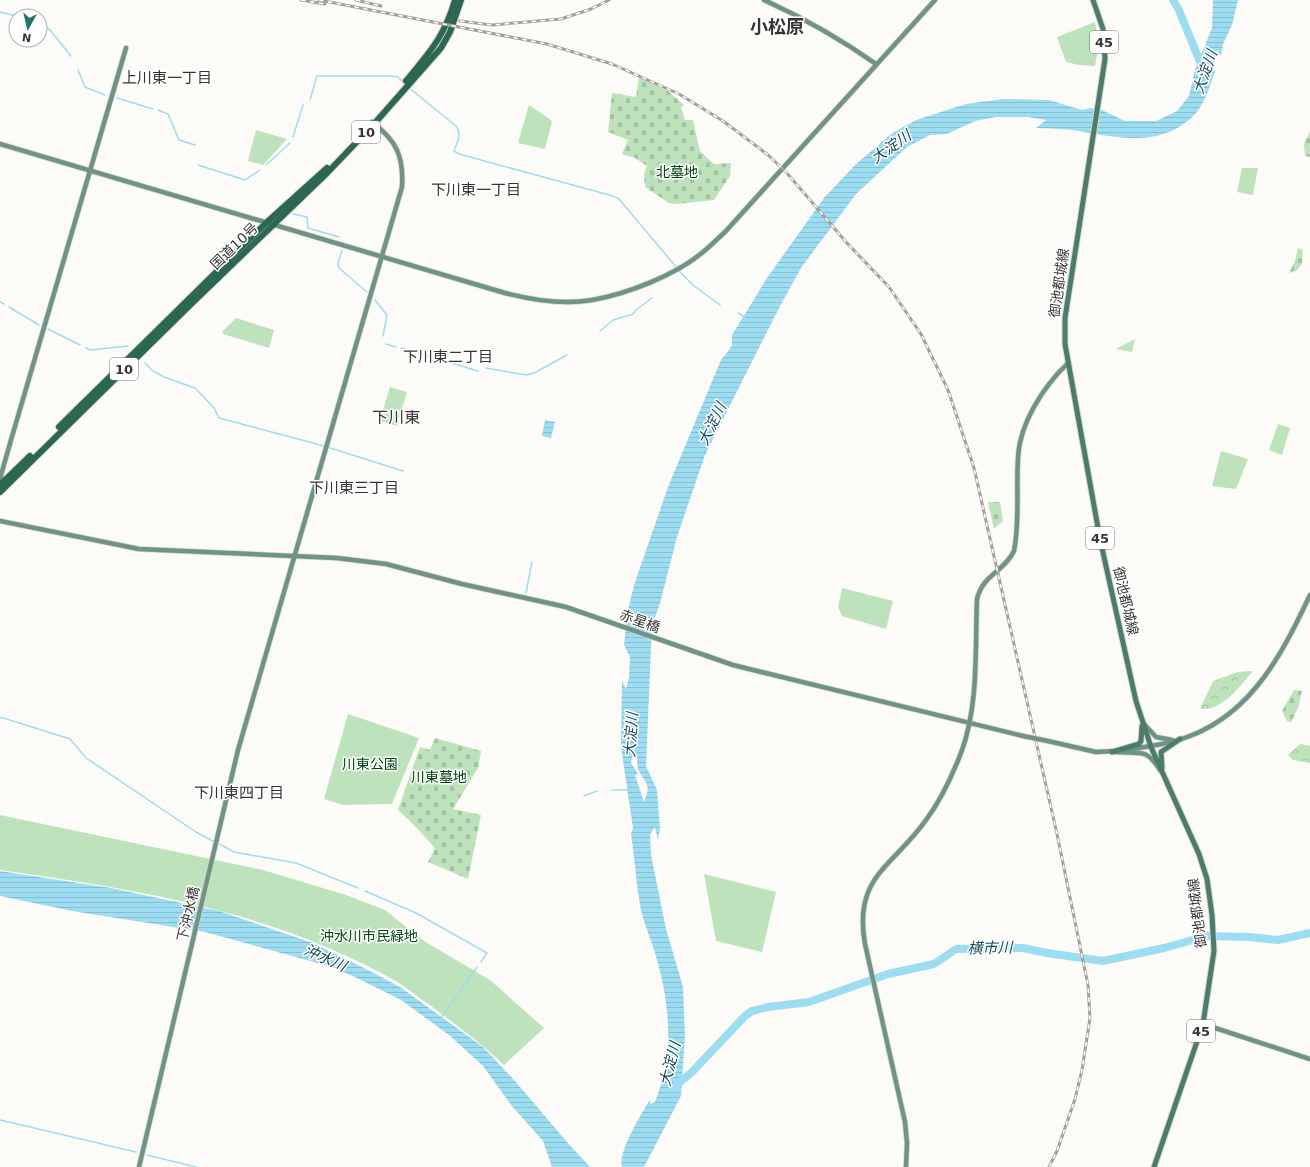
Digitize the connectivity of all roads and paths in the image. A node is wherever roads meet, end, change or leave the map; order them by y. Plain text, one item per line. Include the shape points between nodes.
1 (456, 0) edge
2 (461, 0) edge
3 (764, 0) edge
4 (935, 0) edge
5 (1093, 0) edge
6 (126, 48) dead end
7 (876, 64) junction
8 (408, 83) junction
9 (373, 123) junction
10 (0, 144) edge
11 (90, 172) junction
12 (266, 223) junction
13 (274, 224) junction
14 (382, 257) junction
15 (1068, 363) junction
16 (2, 486) edge
17 (0, 492) edge
18 (0, 521) edge
19 (295, 556) junction
20 (1310, 595) edge
21 (1142, 721) junction
22 (970, 722) junction
23 (1180, 739) junction
24 (1151, 747) junction
25 (1112, 752) junction
26 (1164, 777) junction
27 (1203, 1024) junction
28 (1310, 1059) edge
29 (139, 1167) edge
30 (906, 1167) edge
31 (1154, 1167) edge

1 - 8 highway, 国道10号 / 10 via 445,31
2 - 8 highway, 国道10号 / 10 via 450,32 441,48
3 - 7 street via 836,36
4 - 7 street
5 - 15 main road, 御池都城線 / 45 via 1100,18 1105,59 1065,318 1064,339
6 - 11 street
7 - 14 street via 725,232 702,253 654,282 592,300 557,301 525,298
8 - 9 highway, 国道10号 / 10
9 - 12 highway, 国道10号 / 10
9 - 13 highway, 国道10号 / 10 via 328,173
9 - 14 street, 下沖水橋 via 390,138 402,165 402,187
10 - 11 street
11 - 12 street
11 - 16 street via 10,440 1,475
12 - 13 street
12 - 16 highway, 国道10号 / 10
13 - 14 street
13 - 16 highway, 国道10号 / 10
14 - 19 street, 下沖水橋
15 - 21 main road, 御池都城線 / 45 via 1100,539
15 - 22 street via 1054,377 1035,406 1022,437 1018,457 1014,551 1007,562 991,574 980,588
16 - 17 highway, 国道10号 / 10
18 - 19 street, 赤星橋 via 139,549
19 - 22 street, 赤星橋 via 366,560 560,606 740,667
19 - 29 street, 下沖水橋 via 238,750
20 - 23 street via 1285,646 1254,691 1223,718 1198,733
21 - 23 street via 1156,737 1164,740
21 - 24 main road, 御池都城線 / 45
21 - 25 main road via 1142,737 1139,744
22 - 25 street, 赤星橋, bridge via 1096,752
22 - 30 street via 957,761 939,800 926,821 886,863 870,886 863,908 863,932 905,1122
23 - 24 street
23 - 26 main road via 1161,752
24 - 25 street
24 - 26 main road, 御池都城線 / 45
25 - 26 street via 1147,755 1153,759
26 - 27 main road, 御池都城線 / 45 via 1199,854 1207,879 1215,940
27 - 28 street
27 - 31 main road, 御池都城線 / 45

